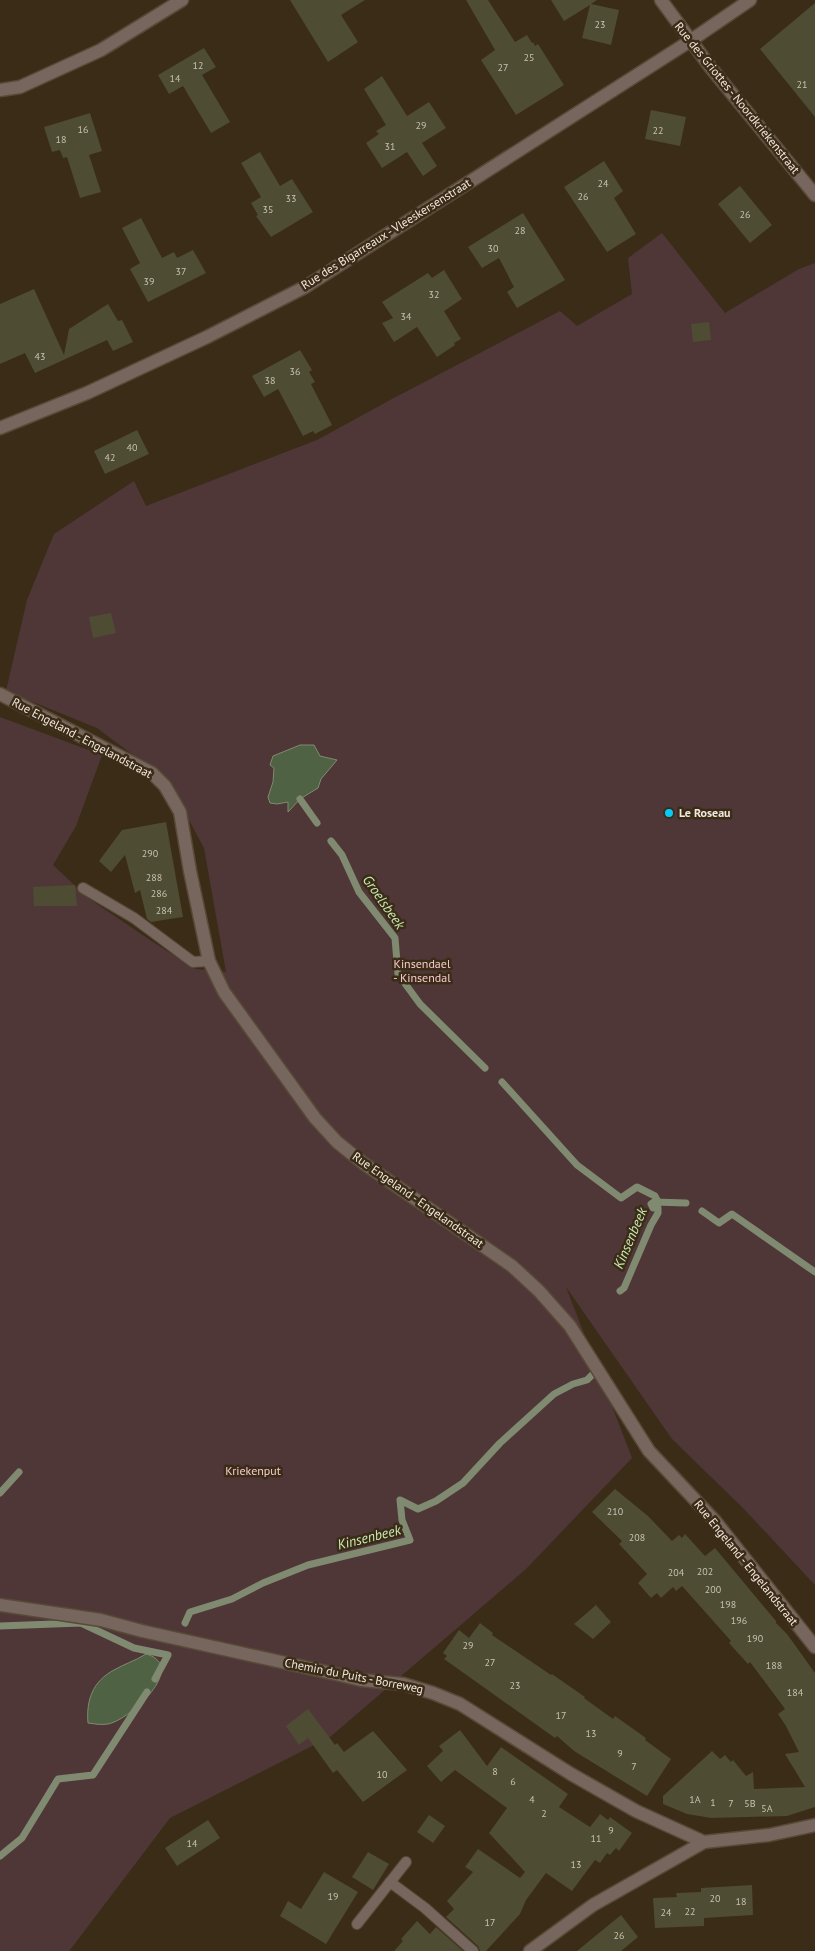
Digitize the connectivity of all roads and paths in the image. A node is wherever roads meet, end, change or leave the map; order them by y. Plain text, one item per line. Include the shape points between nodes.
1 (182, 0) edge
2 (661, 0) edge
3 (750, 0) edge
4 (690, 41) junction
5 (0, 90) edge
6 (815, 195) edge
7 (0, 428) edge
8 (0, 694) edge
9 (84, 888) dead end
10 (209, 961) junction
11 (0, 1605) edge
12 (815, 1647) edge
13 (815, 1825) edge
14 (704, 1842) junction
15 (406, 1862) dead end
16 (390, 1882) junction
17 (357, 1924) dead end
18 (474, 1951) edge
19 (530, 1951) edge

1 - 5 street via 101,50 20,88
2 - 4 street, Rue des Griottes - Noordkriekenstraat
3 - 4 street, Rue des Bigarreaux - Vleeskersenstraat
4 - 6 street, Rue des Griottes - Noordkriekenstraat
4 - 7 street, Rue des Bigarreaux - Vleeskersenstraat via 305,287 199,342
8 - 10 street, Rue Engeland - Engelandstraat via 152,773 165,786 180,812
9 - 10 lane via 134,918 193,962
10 - 12 street, Rue Engeland - Engelandstraat via 224,992 284,1077 337,1142 394,1187 512,1266 570,1326 649,1451 715,1521
11 - 14 street, Chemin du Puits - Borreweg via 101,1620 361,1680 403,1684 433,1693 460,1704 636,1811
13 - 14 street via 770,1835
14 - 19 street via 593,1904
15 - 16 lane
16 - 17 lane
16 - 18 lane

